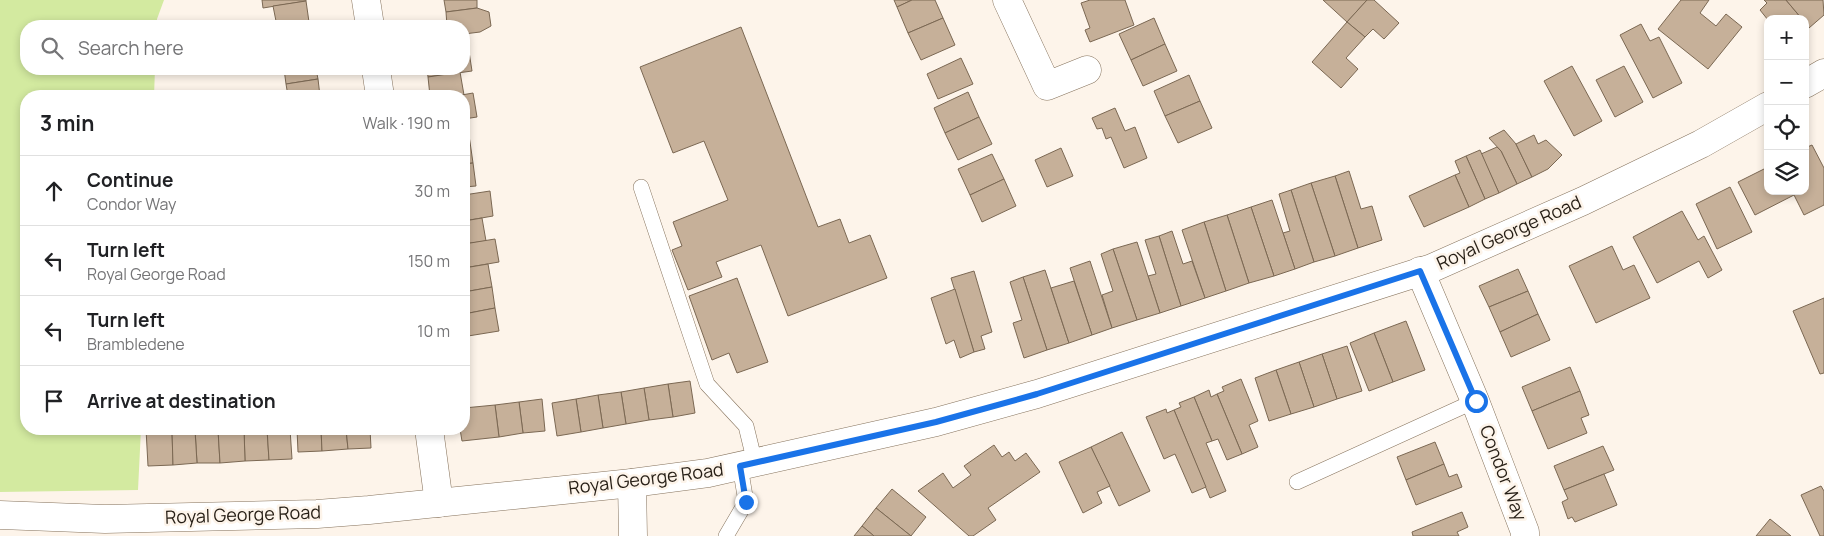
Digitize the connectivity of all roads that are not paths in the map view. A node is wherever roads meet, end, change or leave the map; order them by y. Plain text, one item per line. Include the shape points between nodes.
1 (366, 0) edge
2 (1007, 0) edge
3 (369, 20) edge
4 (1087, 70) dead end
5 (1824, 73) edge
6 (377, 75) edge
7 (1809, 82) edge
8 (379, 90) edge
9 (1764, 108) edge
10 (641, 187) dead end
11 (1420, 271) junction
12 (1476, 401) junction
13 (430, 435) edge
14 (747, 465) junction
15 (1297, 482) dead end
16 (632, 483) junction
17 (439, 503) junction
18 (0, 515) edge
19 (106, 527) edge
20 (633, 536) edge
21 (726, 536) edge
22 (1525, 536) edge

1 - 3 street
2 - 4 street via 1047,86
5 - 7 street
6 - 8 street
9 - 11 street, Royal George Road via 1702,144 1583,201
10 - 14 lane via 707,384 746,426
11 - 12 street, Condor Way
11 - 14 street, Royal George Road via 1037,394 936,422
12 - 15 lane
12 - 22 street, Condor Way
13 - 17 street
14 - 16 street, Royal George Road
14 - 21 lane via 746,502
16 - 17 street, Royal George Road
16 - 20 street
17 - 19 street, Royal George Road
18 - 19 street, Royal George Road

